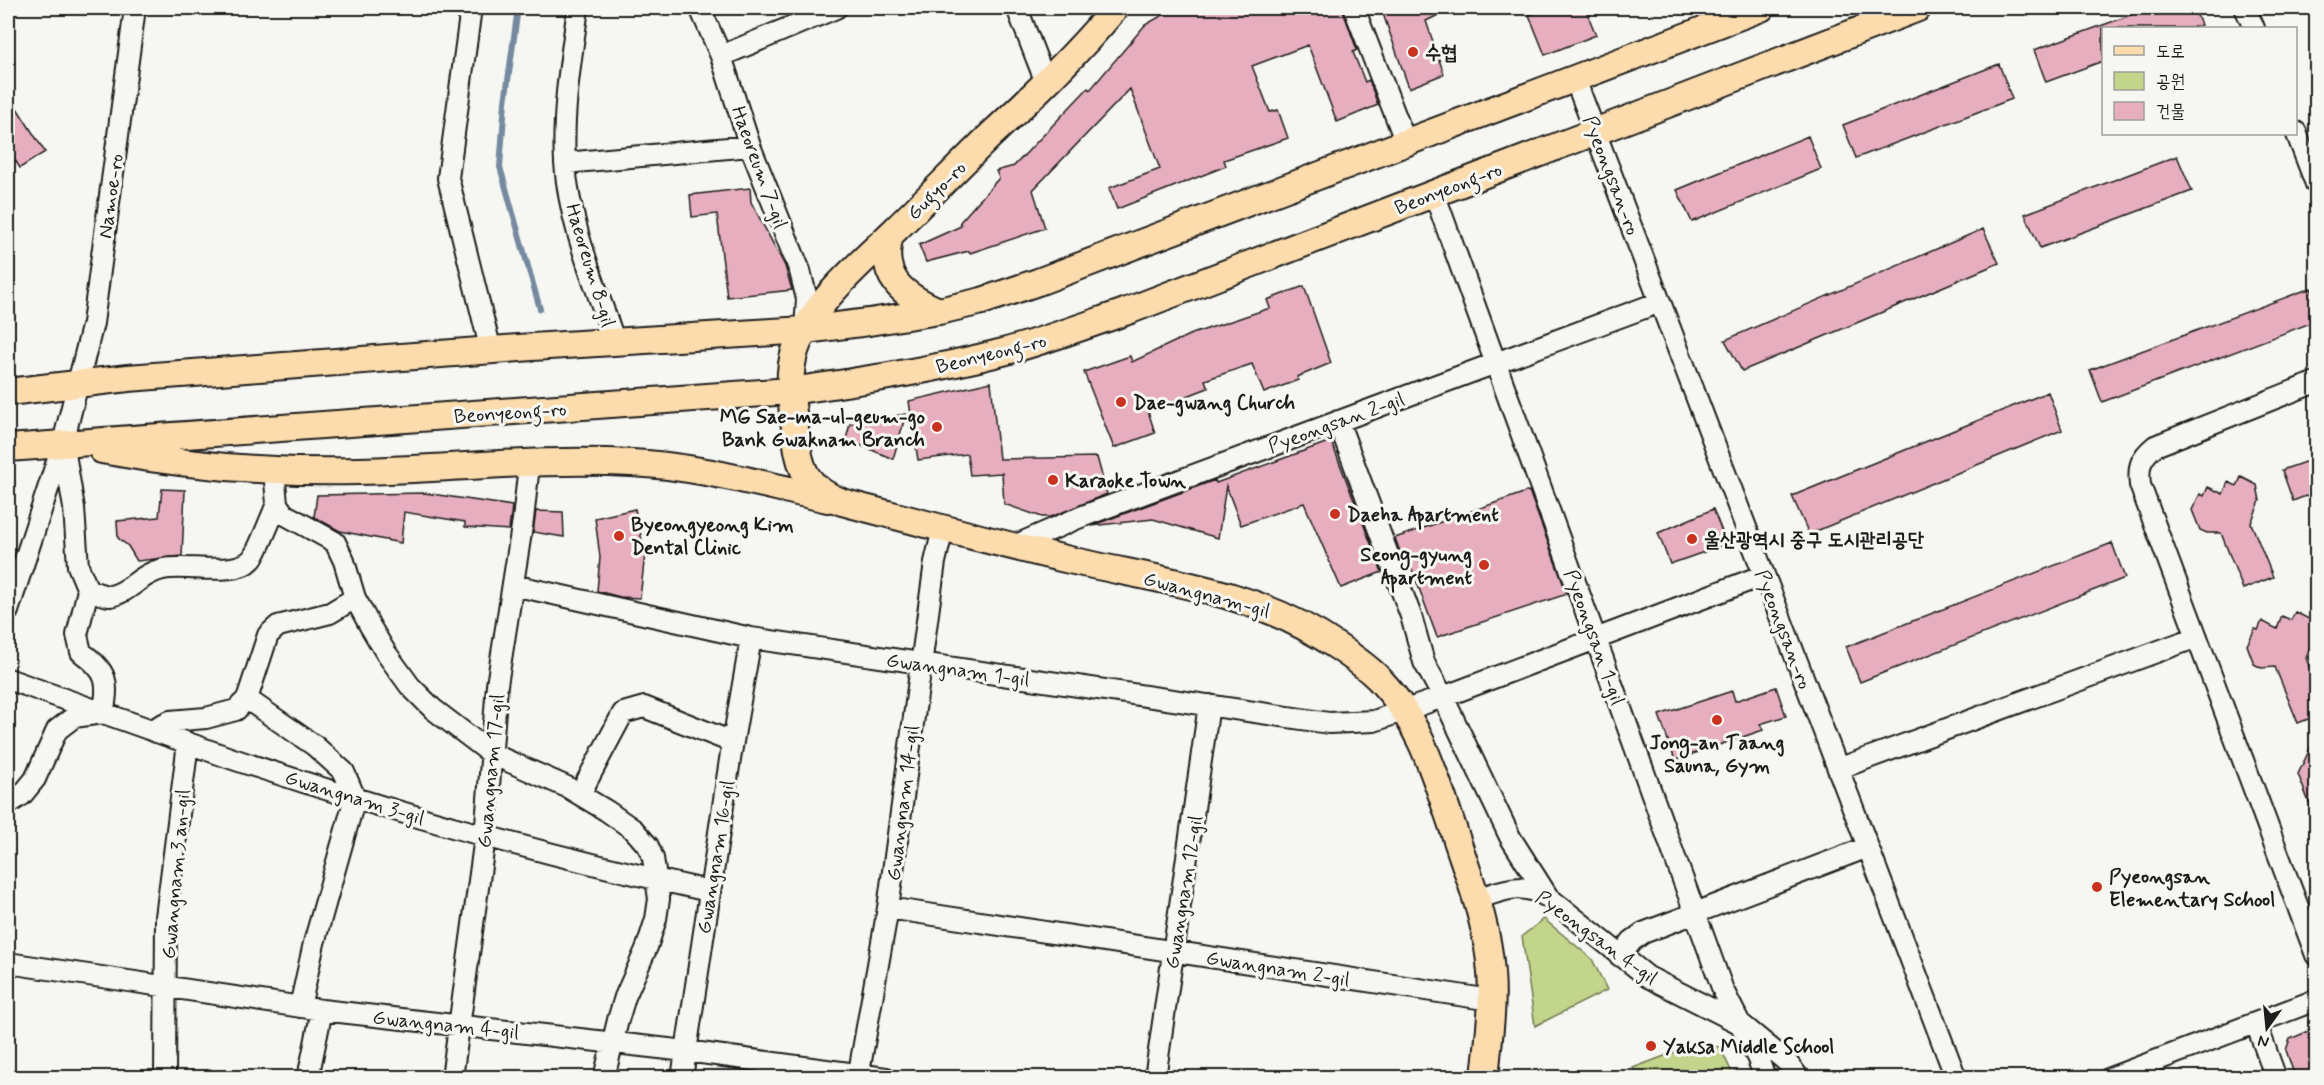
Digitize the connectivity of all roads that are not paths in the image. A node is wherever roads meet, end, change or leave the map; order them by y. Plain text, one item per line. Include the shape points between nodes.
1 (135, 8) edge
2 (471, 8) edge
3 (578, 8) edge
4 (700, 8) edge
5 (836, 8) edge
6 (1017, 8) edge
7 (1115, 8) edge
8 (1354, 8) edge
9 (1756, 8) edge
10 (1918, 8) edge
11 (2246, 8) edge
12 (2254, 27) edge
13 (721, 56) junction
14 (1575, 79) junction
15 (1046, 83) junction
16 (1596, 132) junction
17 (2296, 135) edge
18 (1406, 143) junction
19 (750, 146) junction
20 (565, 163) junction
21 (2316, 184) edge
22 (1434, 194) junction
23 (890, 236) junction
24 (1660, 302) junction
25 (939, 311) junction
26 (805, 330) junction
27 (615, 343) junction
28 (491, 351) junction
29 (1496, 362) junction
30 (2316, 382) edge
31 (80, 384) junction
32 (790, 391) junction
33 (8, 392) edge
34 (1338, 421) junction
35 (63, 442) junction
36 (8, 448) edge
37 (529, 465) junction
38 (274, 470) junction
39 (842, 502) junction
40 (277, 504) junction
41 (944, 529) junction
42 (1014, 546) junction
43 (1764, 575) junction
44 (13, 576) edge
45 (513, 585) junction
46 (88, 590) junction
47 (356, 598) junction
48 (8, 611) edge
49 (2197, 637) junction
50 (751, 638) junction
51 (1596, 639) junction
52 (921, 663) junction
53 (8, 679) edge
54 (1443, 697) junction
55 (247, 699) junction
56 (1209, 705) junction
57 (1404, 710) junction
58 (103, 713) junction
59 (156, 732) junction
60 (732, 742) junction
61 (188, 743) junction
62 (492, 754) junction
63 (1838, 770) junction
64 (580, 794) junction
65 (355, 798) junction
66 (8, 804) edge
67 (485, 837) junction
68 (1868, 848) junction
69 (656, 879) junction
70 (709, 891) junction
71 (1548, 897) junction
72 (1476, 899) junction
73 (888, 908) junction
74 (1695, 914) junction
75 (1174, 951) junction
76 (2316, 955) edge
77 (1620, 956) junction
78 (8, 963) edge
79 (166, 987) junction
80 (1491, 1000) junction
81 (2316, 1000) edge
82 (300, 1007) junction
83 (322, 1010) junction
84 (2256, 1023) junction
85 (1740, 1024) junction
86 (459, 1026) junction
87 (611, 1043) junction
88 (686, 1051) junction
89 (2137, 1073) edge
90 (858, 1076) edge
91 (165, 1077) edge
92 (308, 1077) edge
93 (452, 1077) edge
94 (604, 1077) edge
95 (682, 1077) edge
96 (886, 1077) edge
97 (1155, 1077) edge
98 (1485, 1077) edge
99 (1765, 1077) edge
100 (1799, 1077) edge
101 (1956, 1077) edge
102 (2110, 1077) edge
103 (2276, 1077) edge

1 - 31 street, Namoe-ro via 93,323
2 - 28 street via 448,178
3 - 20 street, Haeoreum 8-gil via 566,99
4 - 13 street, Haeoreum 7-gil
5 - 13 street
6 - 15 street
7 - 15 main road, Gugyo-ro
8 - 18 street
9 - 14 main road
10 - 16 main road, Beonyeong-ro
11 - 12 street
13 - 19 street, Haeoreum 7-gil
14 - 16 street, Pyeongsan-ro
14 - 18 main road
15 - 23 main road, Gugyo-ro
16 - 22 main road, Beonyeong-ro
16 - 24 street, Pyeongsan-ro
17 - 21 street
18 - 25 main road via 1038,282
19 - 20 street
19 - 26 street, Haeoreum 7-gil via 801,271 807,299
20 - 27 street, Haeoreum 8-gil via 575,222
22 - 29 street, Pyeongsan 1-gil
22 - 32 main road, Beonyeong-ro via 1058,336 946,365
23 - 25 main road via 886,257 893,279 912,297
23 - 26 main road, Gugyo-ro via 846,278
24 - 29 street, Pyeongsan 2-gil
24 - 43 street, Pyeongsan-ro
25 - 26 main road
26 - 27 main road
26 - 32 main road, Gugyo-ro via 795,350
27 - 28 main road
28 - 31 main road
29 - 34 street, Pyeongsan 2-gil
29 - 51 street, Pyeongsan 1-gil
30 - 49 street via 2155,446 2141,460 2140,485
31 - 33 main road
31 - 35 street, Namoe-ro
32 - 35 main road, Beonyeong-ro
32 - 39 main road, Gwangnam-gil via 803,470 818,490
34 - 42 street, Pyeongsan 2-gil via 1078,518
34 - 54 street via 1411,616 1424,662
35 - 36 main road, Beonyeong-ro
35 - 38 main road via 194,465
35 - 44 street, Namoe-ro
35 - 46 street via 78,566
37 - 38 main road
37 - 39 main road via 632,463 680,468
37 - 45 street, Gwangnam 17-gil
38 - 40 street
39 - 41 main road, Gwangnam-gil
40 - 46 street via 252,558 242,565 220,569 164,568 110,596
40 - 47 street via 284,514 335,542
41 - 42 main road, Gwangnam-gil
41 - 52 street, Gwangnam 14-gil via 935,562
42 - 57 main road, Gwangnam-gil via 1214,591 1281,614 1353,658 1381,680
43 - 51 street, Gwangnam 1-gil
43 - 63 street, Pyeongsan-ro
44 - 48 street, Namoe-ro
45 - 50 street, Gwangnam 1-gil
45 - 62 street, Gwangnam 17-gil via 497,685
46 - 58 street via 77,635 81,652 103,674 108,690
47 - 55 street via 330,613 278,626 268,635
47 - 62 street via 386,653 410,686 433,709
49 - 63 street
49 - 76 street
50 - 52 street, Gwangnam 1-gil
50 - 60 street, Gwangnam 16-gil
51 - 54 street, Gwangnam 1-gil
51 - 74 street, Pyeongsan 1-gil
52 - 56 street, Gwangnam 1-gil
52 - 73 street, Gwangnam 14-gil
53 - 58 street, Gwangnam 3-gil
54 - 57 street, Gwangnam 1-gil
54 - 71 street via 1505,829
55 - 59 street via 236,710 170,721
55 - 65 street via 315,746 344,772
56 - 57 street, Gwangnam 1-gil via 1329,723 1374,721
56 - 75 street, Gwangnam 12-gil
57 - 72 main road, Gwangnam-gil via 1427,754
58 - 59 street, Gwangnam 3-gil
58 - 66 street via 74,717 57,730 34,779 22,795
59 - 61 street, Gwangnam 3-gil
60 - 64 street via 644,707 623,713
60 - 70 street, Gwangnam 16-gil
61 - 65 street, Gwangnam 3-gil
61 - 79 street, Gwangnam 3 an-gil via 166,918
62 - 64 street
62 - 67 street, Gwangnam 17-gil
63 - 68 street, Pyeongsan-ro
64 - 69 street via 634,830 648,846
65 - 67 street, Gwangnam 3-gil
65 - 82 street
67 - 69 street, Gwangnam 3-gil
67 - 86 street, Gwangnam 17-gil
68 - 74 street
68 - 101 street, Pyeongsan-ro
69 - 70 street, Gwangnam 3-gil
69 - 87 street via 656,919
70 - 88 street, Gwangnam 16-gil
71 - 72 street, Pyeongsan 4-gil via 1523,887
71 - 77 street, Pyeongsan 4-gil
72 - 80 main road, Gwangnam-gil via 1489,950
73 - 75 street, Gwangnam 2-gil
73 - 90 street, Gwangnam 14-gil
74 - 77 street via 1643,933
74 - 85 street, Pyeongsan 1-gil via 1722,990
75 - 80 street, Gwangnam 2-gil
75 - 97 street, Gwangnam 12-gil
77 - 85 street, Pyeongsan 4-gil via 1668,989
78 - 79 street, Gwangnam 4-gil
79 - 82 street, Gwangnam 4-gil
79 - 91 street, Gwangnam 3 an-gil
80 - 98 main road, Gwangnam-gil
81 - 84 street
82 - 83 street, Gwangnam 4-gil
83 - 86 street, Gwangnam 4-gil
83 - 92 street
84 - 89 street
84 - 103 street
85 - 99 street, Pyeongsan 1-gil
85 - 100 street, Pyeongsan 4-gil via 1786,1061
86 - 87 street, Gwangnam 4-gil
86 - 93 street, Gwangnam 17-gil
87 - 88 street, Gwangnam 4-gil
87 - 94 street
88 - 90 street, Gwangnam 4-gil
88 - 95 street, Gwangnam 16-gil
89 - 102 street
90 - 96 street, Gwangnam 4-gil

